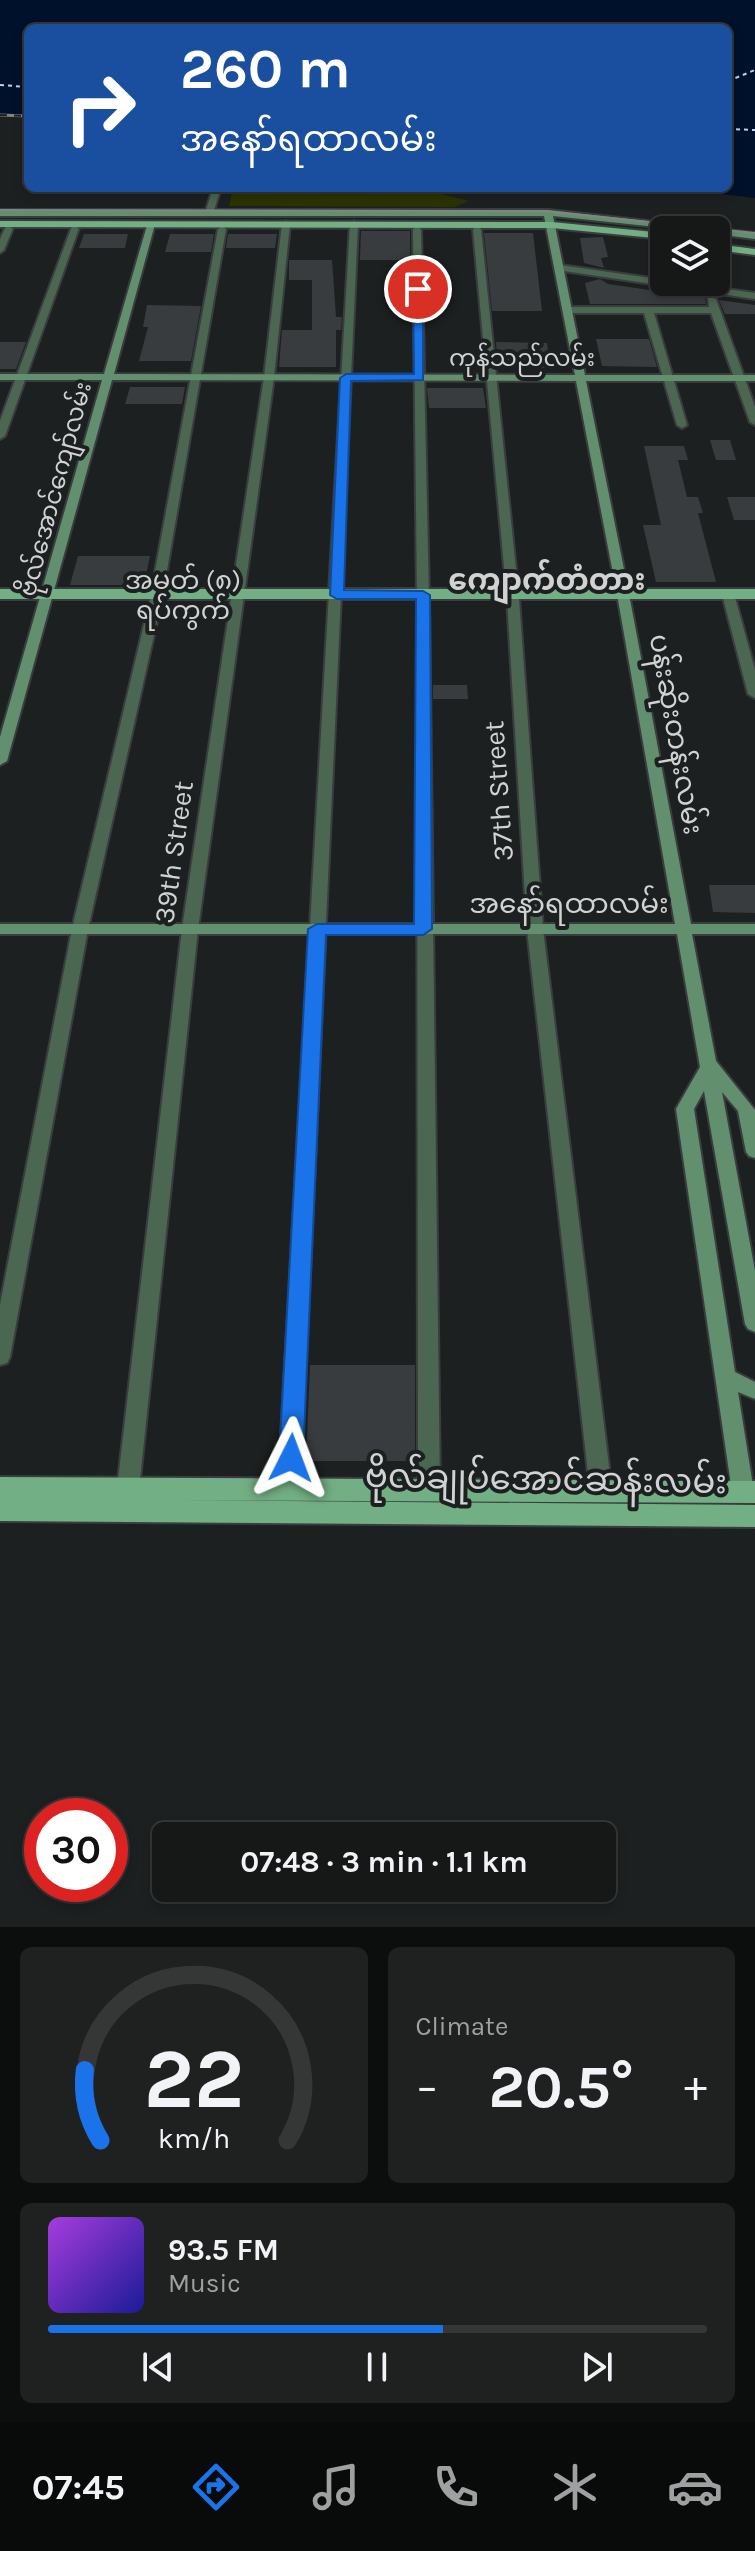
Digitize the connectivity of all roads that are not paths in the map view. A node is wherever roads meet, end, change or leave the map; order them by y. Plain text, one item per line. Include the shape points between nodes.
1 (216, 192) edge
2 (0, 213) edge
3 (213, 213) junction
4 (551, 222) junction
5 (286, 226) junction
6 (354, 226) junction
7 (3, 227) edge
8 (650, 227) edge
9 (75, 228) junction
10 (150, 229) junction
11 (222, 229) junction
12 (417, 229) junction
13 (477, 229) junction
14 (730, 232) edge
15 (650, 236) edge
16 (755, 236) edge
17 (730, 247) edge
18 (0, 250) edge
19 (755, 250) edge
20 (560, 268) junction
21 (650, 281) edge
22 (730, 292) edge
23 (710, 296) edge
24 (755, 296) edge
25 (568, 310) junction
26 (648, 310) junction
27 (715, 310) junction
28 (0, 377) edge
29 (21, 377) junction
30 (108, 377) junction
31 (195, 377) junction
32 (269, 377) junction
33 (346, 378) junction
34 (419, 378) junction
35 (489, 378) junction
36 (581, 378) junction
37 (755, 378) edge
38 (668, 379) junction
39 (739, 379) junction
40 (755, 422) edge
41 (682, 425) dead end
42 (0, 436) edge
43 (0, 594) edge
44 (49, 594) junction
45 (623, 594) junction
46 (755, 594) edge
47 (156, 596) junction
48 (729, 596) junction
49 (238, 597) junction
50 (337, 597) junction
51 (423, 597) junction
52 (513, 597) junction
53 (755, 694) edge
54 (0, 761) edge
55 (0, 929) edge
56 (80, 929) junction
57 (190, 929) junction
58 (317, 929) junction
59 (423, 929) junction
60 (535, 929) junction
61 (684, 929) junction
62 (755, 929) edge
63 (710, 1065) junction
64 (755, 1152) edge
65 (755, 1324) edge
66 (0, 1357) edge
67 (727, 1377) junction
68 (755, 1391) edge
69 (0, 1488) edge
70 (128, 1489) junction
71 (289, 1489) junction
72 (429, 1490) junction
73 (601, 1491) junction
74 (751, 1500) edge
75 (328, 1501) junction
76 (0, 1510) edge

1 - 3 street
2 - 3 main road
3 - 4 main road
4 - 6 main road
4 - 8 main road
4 - 13 main road
4 - 15 main road
4 - 20 main road, ပန်းဆိုးတန်းလမ်း
5 - 6 main road
5 - 10 main road
5 - 11 main road
5 - 32 street, 39th Street
6 - 12 main road
6 - 33 street
7 - 9 main road
7 - 10 main road
7 - 18 street
9 - 10 main road
9 - 29 street
10 - 11 main road
10 - 30 main road, ဗိုလ်အောင်ကျော်လမ်း
11 - 31 street
12 - 13 main road
12 - 34 street
13 - 35 street, 37th Street
14 - 16 main road
17 - 19 main road
20 - 21 street
20 - 25 main road, ပန်းဆိုးတန်းလမ်း
22 - 24 street
23 - 27 street
25 - 26 street
25 - 36 main road, ပန်းဆိုးတန်းလမ်း
26 - 27 street
26 - 38 street
27 - 39 street
28 - 29 main road, ကုန်သည်လမ်း
29 - 30 main road, ကုန်သည်လမ်း
29 - 42 street
30 - 31 main road, ကုန်သည်လမ်း
30 - 44 main road, ဗိုလ်အောင်ကျော်လမ်း
31 - 32 main road, ကုန်သည်လမ်း
31 - 47 street
32 - 33 main road, ကုန်သည်လမ်း
32 - 49 street, 39th Street
33 - 34 main road, ကုန်သည်လမ်း
33 - 50 street
34 - 35 main road, ကုန်သည်လမ်း
34 - 51 street
35 - 36 main road, ကုန်သည်လမ်း
35 - 52 street, 37th Street
36 - 38 main road, ကုန်သည်လမ်း
36 - 45 main road, ပန်းဆိုးတန်းလမ်း
37 - 39 main road, ကုန်သည်လမ်း
38 - 39 main road, ကုန်သည်လမ်း
38 - 41 street
39 - 40 street
43 - 44 main road
44 - 47 main road
44 - 54 main road, ဗိုလ်အောင်ကျော်လမ်း
45 - 48 main road
45 - 52 main road
45 - 61 main road, ပန်းဆိုးတန်းလမ်း
46 - 48 main road
47 - 49 main road
47 - 56 street
48 - 53 street
49 - 50 main road
49 - 57 street, 39th Street
50 - 51 main road
50 - 58 street
51 - 52 main road
51 - 59 street
52 - 60 street, 37th Street
55 - 56 main road, အနော်ရထာလမ်း
56 - 57 main road, အနော်ရထာလမ်း
56 - 66 street
57 - 58 main road, အနော်ရထာလမ်း
57 - 70 street, 39th Street
58 - 59 main road, အနော်ရထာလမ်း
58 - 71 street
59 - 60 main road, အနော်ရထာလမ်း
59 - 72 street
60 - 61 main road, အနော်ရထာလမ်း
60 - 73 street, 37th Street
61 - 62 main road, အနော်ရထာလမ်း
61 - 63 main road, ပန်းဆိုးတန်းလမ်း
63 - 64 main road, ပန်းဆိုးတန်းလမ်း via 746,1110
63 - 65 main road, ပန်းဆိုးတန်းလမ်း
63 - 67 main road via 685,1109
67 - 68 main road
67 - 74 main road
69 - 70 main road, ဗိုလ်ချုပ်အောင်ဆန်းလမ်း
70 - 71 main road, ဗိုလ်ချုပ်အောင်ဆန်းလမ်း
71 - 75 main road, ဗိုလ်ချုပ်အောင်ဆန်းလမ်း
72 - 73 main road, ဗိုလ်ချုပ်အောင်ဆန်းလမ်း
72 - 75 main road, ဗိုလ်ချုပ်အောင်ဆန်းလမ်း
73 - 74 main road, ဗိုလ်ချုပ်အောင်ဆန်းလမ်း
74 - 75 main road, ဗိုလ်ချုပ်အောင်ဆန်းလမ်း
75 - 76 main road, ဗိုလ်ချုပ်အောင်ဆန်းလမ်း

